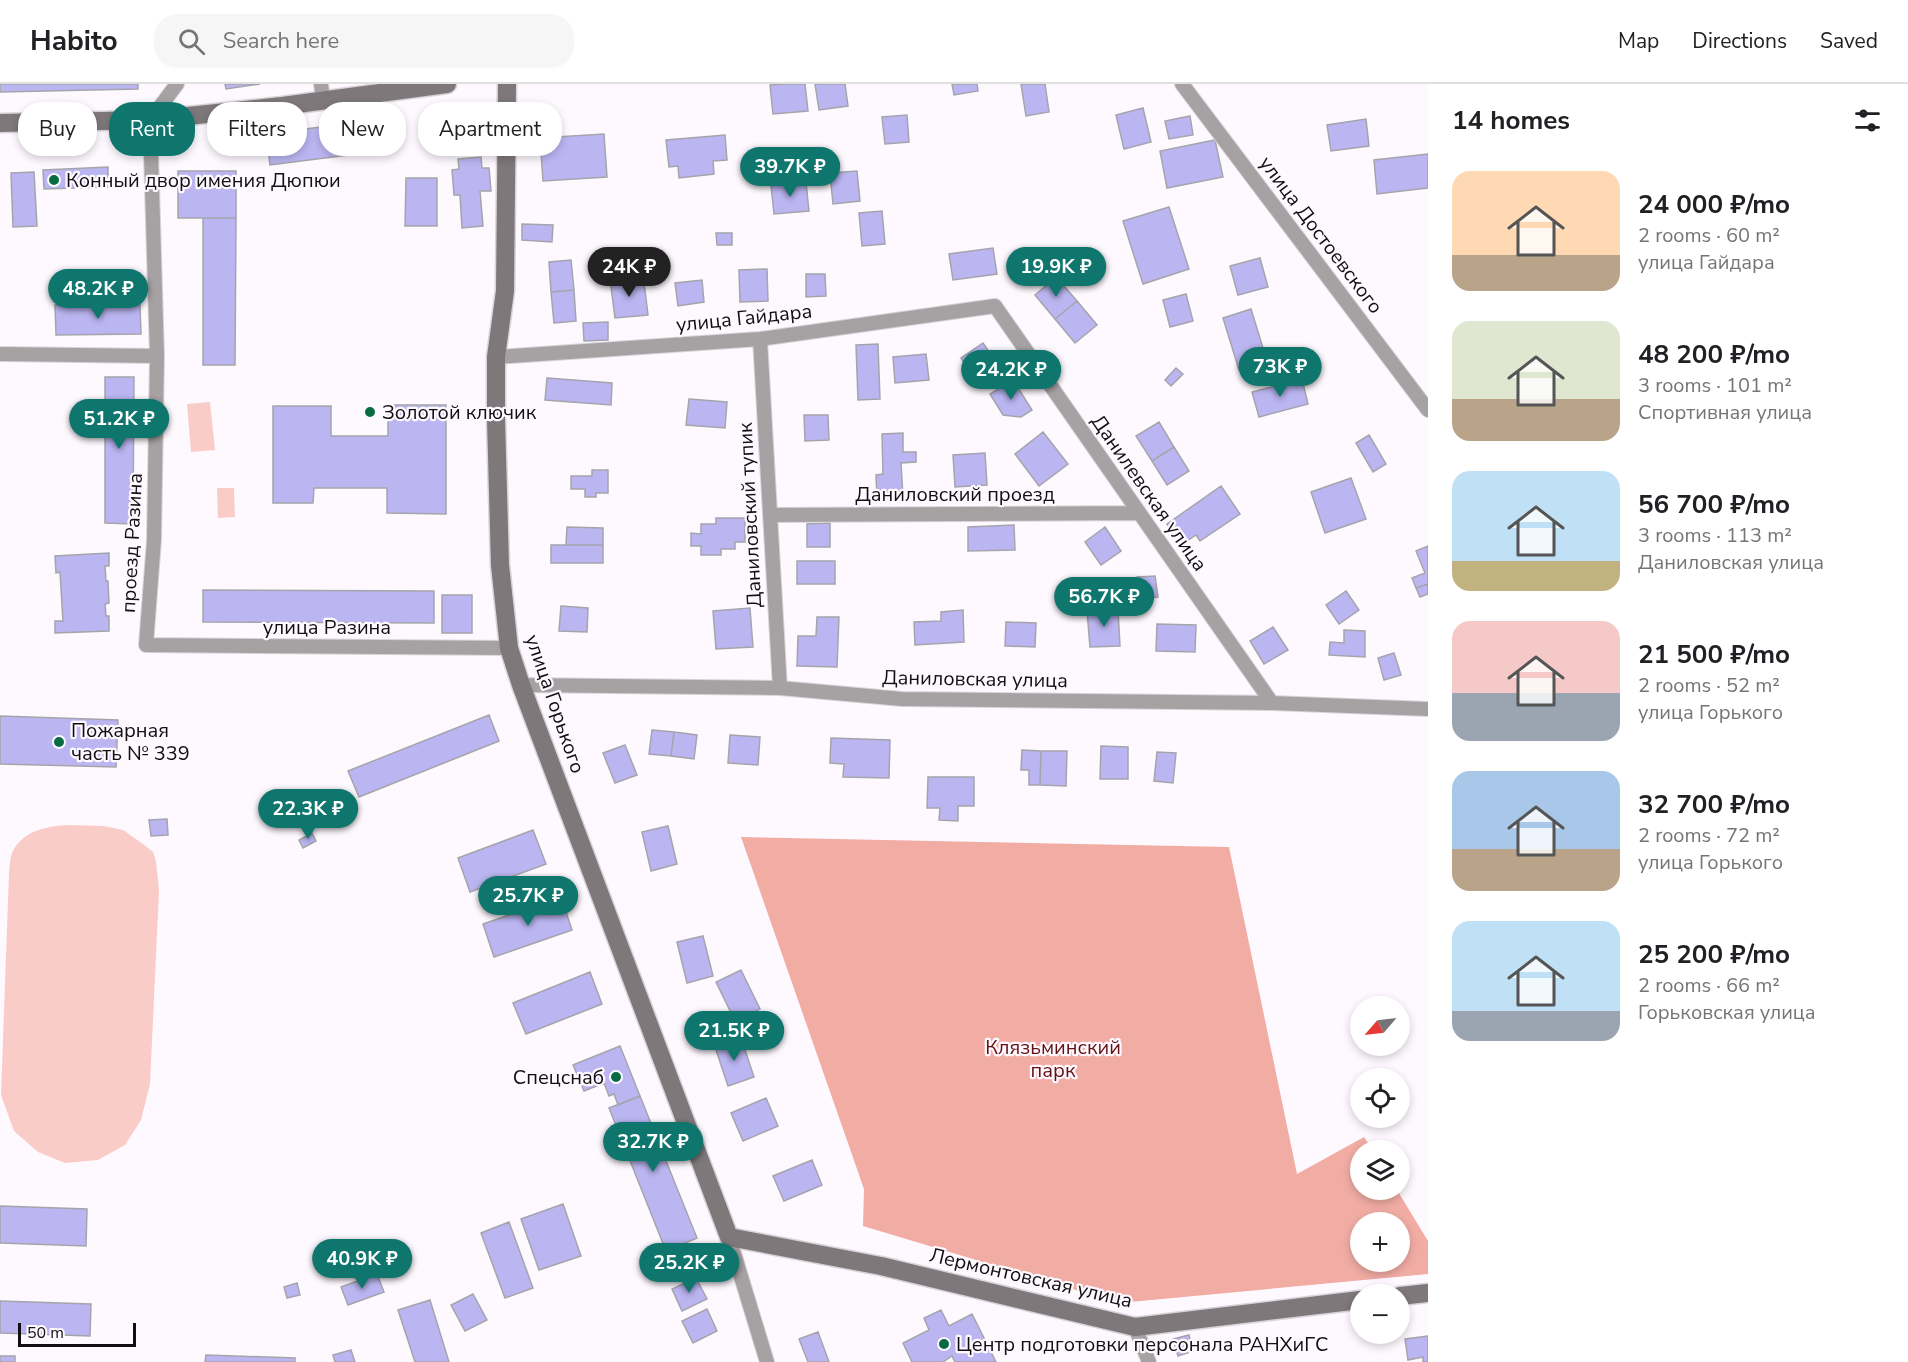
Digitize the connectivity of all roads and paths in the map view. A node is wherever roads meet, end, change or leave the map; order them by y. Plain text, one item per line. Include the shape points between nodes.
1 (177, 84) edge
2 (447, 84) edge
3 (507, 84) edge
4 (1182, 84) edge
5 (322, 92) edge
6 (164, 102) edge
7 (195, 113) edge
8 (109, 121) edge
9 (0, 123) edge
10 (151, 156) edge
11 (995, 306) joint
12 (760, 339) junction
13 (0, 354) edge
14 (157, 356) junction
15 (495, 357) junction
16 (1428, 410) edge
17 (1139, 513) junction
18 (770, 515) junction
19 (146, 645) joint
20 (508, 648) junction
21 (521, 685) junction
22 (780, 688) junction
23 (1272, 703) junction
24 (1428, 709) edge
25 (729, 1237) junction
26 (1428, 1293) edge
27 (1410, 1295) edge
28 (1350, 1301) edge
29 (1135, 1327) junction
30 (767, 1362) edge
31 (1149, 1362) edge

1 - 6 street
2 - 5 street
3 - 15 street, улица Горького via 505,291
4 - 16 street, улица Достоевского
5 - 7 street
8 - 9 street
10 - 14 street, проезд Разина
11 - 12 street, улица Гайдара
11 - 17 street, Данилевская улица
12 - 15 street, улица Гайдара
12 - 18 street, Даниловский тупик
13 - 14 street
14 - 19 street, проезд Разина via 154,540
15 - 20 street, улица Горького via 500,565
17 - 18 street, Даниловский проезд
17 - 23 street, Данилевская улица
18 - 22 street, Даниловский тупик
19 - 20 street, улица Разина
20 - 21 street, улица Горького
21 - 22 street, Даниловская улица
21 - 25 street, улица Горького
22 - 23 street, Даниловская улица via 902,699
23 - 24 street, Даниловская улица
25 - 29 street, Лермонтовская улица via 881,1266
25 - 30 street
26 - 27 street
28 - 29 street, Лермонтовская улица
29 - 31 street

